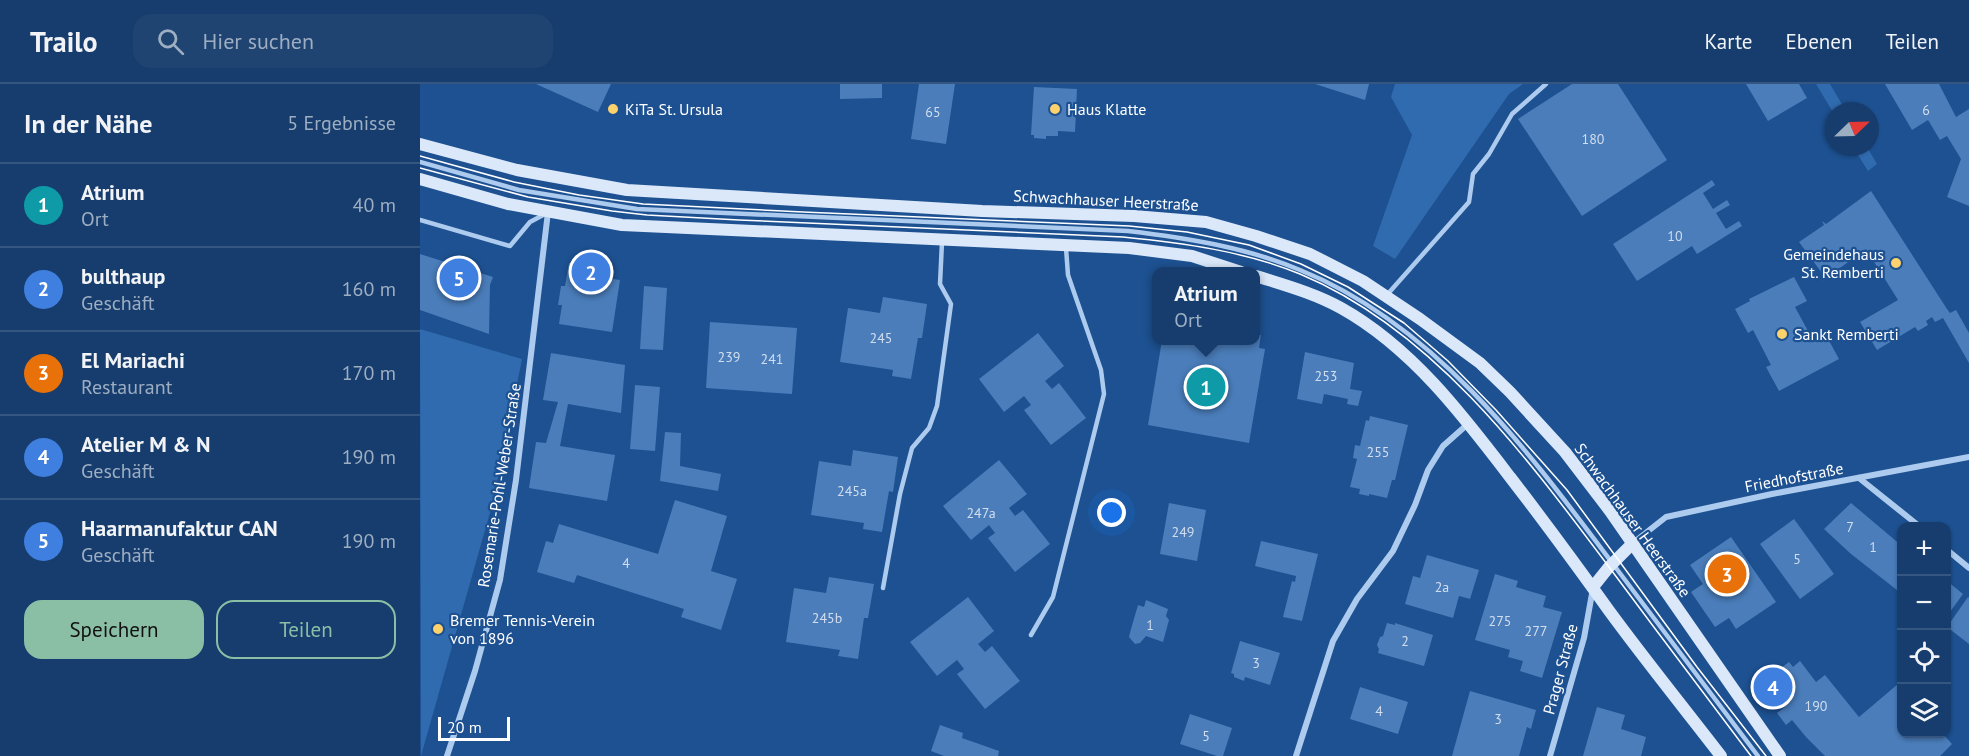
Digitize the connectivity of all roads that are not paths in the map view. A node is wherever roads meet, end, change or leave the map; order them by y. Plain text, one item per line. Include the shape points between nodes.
1 (1546, 84) edge
2 (420, 144) edge
3 (420, 162) edge
4 (420, 179) edge
5 (548, 212) junction
6 (420, 220) edge
7 (942, 240) junction
8 (1066, 245) junction
9 (1226, 267) edge
10 (1260, 277) edge
11 (1386, 296) junction
12 (1469, 423) junction
13 (1969, 458) edge
14 (1859, 478) junction
15 (1913, 522) edge
16 (1633, 543) junction
17 (1951, 552) edge
18 (1612, 563) junction
19 (1969, 568) edge
20 (883, 588) dead end
21 (1593, 588) junction
22 (1031, 635) dead end
23 (447, 756) edge
24 (1296, 756) edge
25 (1550, 756) edge
26 (1721, 756) edge
27 (1758, 756) edge
28 (1780, 756) edge

1 - 11 lane via 1512,114 1473,174 1469,202
2 - 11 main road, Schwachhauser Heerstraße via 517,170 627,190 1206,222 1310,255
3 - 18 lane via 519,190 637,208 1128,231 1211,243 1265,257 1341,289 1429,350 1541,469
4 - 5 main road
5 - 6 lane via 530,222 510,246
5 - 7 main road via 622,225
5 - 23 street, Rosemarie-Pohl-Weber-Straße via 500,580
7 - 8 main road
7 - 20 lane via 940,284 951,304 936,406 929,428 912,448
8 - 9 main road via 1192,256
8 - 22 lane via 1068,275 1101,370 1104,394 1053,597
10 - 12 main road via 1312,294 1365,324 1395,345
11 - 16 main road, Schwachhauser Heerstraße via 1480,363 1510,392 1564,452
12 - 21 main road
12 - 24 street via 1443,446 1428,470 1393,551 1357,599 1333,641
13 - 14 street, Friedhofstraße
14 - 15 street
14 - 16 street, Friedhofstraße via 1666,517
16 - 18 main road
16 - 28 main road, Schwachhauser Heerstraße
17 - 19 street
18 - 21 main road
18 - 27 lane
21 - 25 street, Prager Straße via 1584,638
21 - 26 main road

